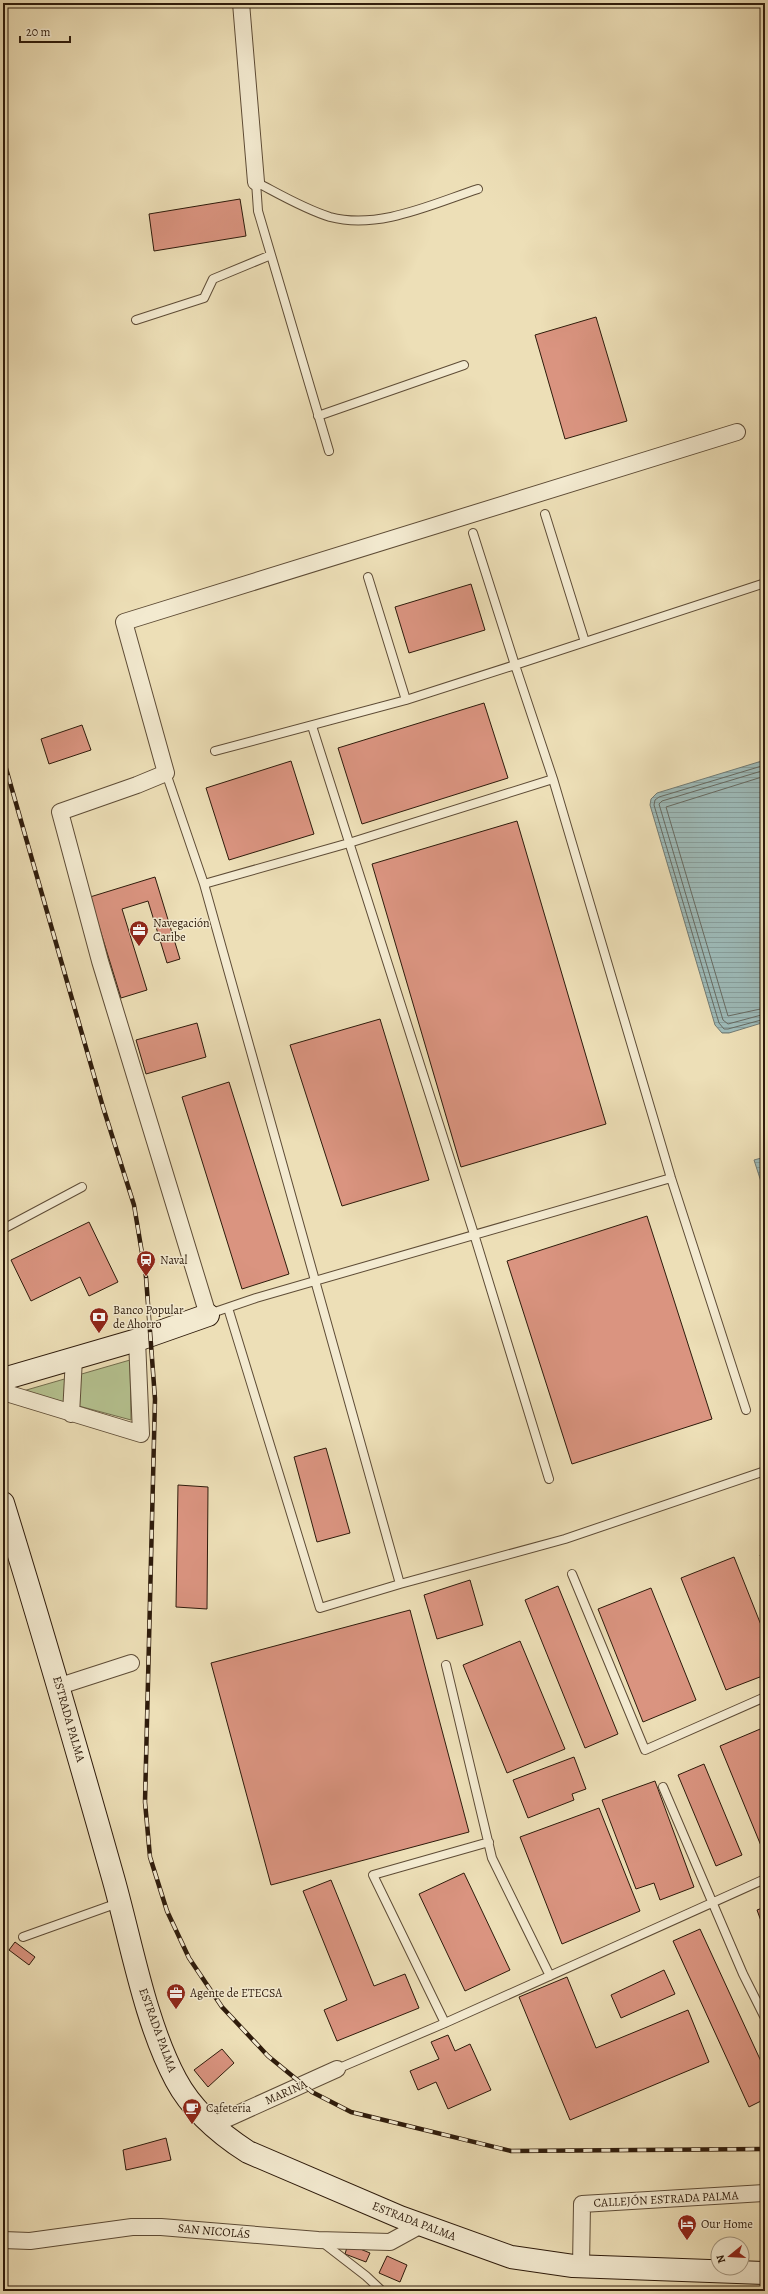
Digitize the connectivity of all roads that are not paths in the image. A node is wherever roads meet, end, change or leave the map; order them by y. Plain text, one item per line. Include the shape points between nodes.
1 (241, 3) edge
2 (256, 182) junction
3 (478, 189) dead end
4 (271, 255) junction
5 (136, 320) dead end
6 (464, 365) dead end
7 (318, 416) junction
8 (738, 432) dead end
9 (329, 451) dead end
10 (545, 514) dead end
11 (474, 534) dead end
12 (368, 577) dead end
13 (765, 583) edge
14 (585, 642) junction
15 (515, 664) junction
16 (406, 700) junction
17 (312, 726) junction
18 (215, 751) dead end
19 (166, 773) junction
20 (553, 779) junction
21 (349, 843) junction
22 (204, 884) junction
23 (671, 1178) junction
24 (82, 1187) dead end
25 (3, 1229) edge
26 (474, 1234) junction
27 (316, 1281) junction
28 (218, 1311) junction
29 (137, 1340) junction
30 (74, 1358) junction
31 (3, 1379) edge
32 (3, 1392) edge
33 (746, 1410) dead end
34 (71, 1414) junction
35 (765, 1471) edge
36 (549, 1479) dead end
37 (3, 1503) edge
38 (572, 1574) dead end
39 (400, 1584) junction
40 (131, 1663) dead end
41 (446, 1665) dead end
42 (60, 1686) junction
43 (765, 1697) edge
44 (664, 1787) dead end
45 (489, 1842) junction
46 (765, 1878) edge
47 (120, 1902) junction
48 (713, 1902) junction
49 (23, 1937) dead end
50 (550, 1976) junction
51 (765, 2018) edge
52 (445, 2023) junction
53 (337, 2069) joint
54 (213, 2125) junction
55 (765, 2193) edge
56 (421, 2225) junction
57 (3, 2240) edge
58 (318, 2240) junction
59 (581, 2267) junction
60 (765, 2273) edge
61 (382, 2291) edge

1 - 2 street
2 - 3 lane via 287,199 330,217 359,221 376,220
2 - 4 lane via 258,211
4 - 5 lane via 213,280 204,298
4 - 7 lane
6 - 7 lane
7 - 9 lane
8 - 19 street via 124,622
10 - 14 lane
11 - 15 lane
12 - 16 lane
13 - 14 lane
14 - 15 lane
15 - 16 lane
15 - 20 lane
16 - 17 lane
17 - 18 lane
17 - 21 lane
19 - 22 lane
19 - 28 street via 137,786 60,812 100,961
20 - 21 lane
20 - 23 lane
21 - 22 lane
21 - 26 lane
22 - 27 lane
23 - 26 lane
23 - 33 lane
24 - 25 lane
26 - 27 lane
26 - 36 lane
27 - 28 lane
27 - 39 lane
28 - 29 main road
28 - 39 lane via 320,1608
29 - 30 main road
29 - 34 street via 141,1434
30 - 31 main road
30 - 34 street
32 - 34 street
35 - 39 lane via 565,1538
37 - 42 main road, ESTRADA PALMA
38 - 43 lane via 645,1750
40 - 42 street
41 - 45 lane
42 - 47 main road, ESTRADA PALMA
44 - 48 lane
45 - 50 lane via 492,1858
45 - 52 lane via 373,1875
46 - 48 lane
47 - 49 lane
47 - 54 main road, ESTRADA PALMA via 147,2007 176,2081 197,2110
48 - 50 lane
48 - 51 lane via 743,1974
50 - 52 lane
52 - 53 lane
53 - 54 street, MARINA
54 - 56 main road, ESTRADA PALMA via 229,2140 248,2152
55 - 59 street, CALLEJÓN ESTRADA PALMA via 582,2204
56 - 58 street, SAN NICOLÁS via 390,2242
56 - 59 main road, ESTRADA PALMA via 511,2258
57 - 58 street, SAN NICOLÁS via 30,2241 132,2227 161,2227
58 - 61 lane
59 - 60 main road, ESTRADA PALMA

